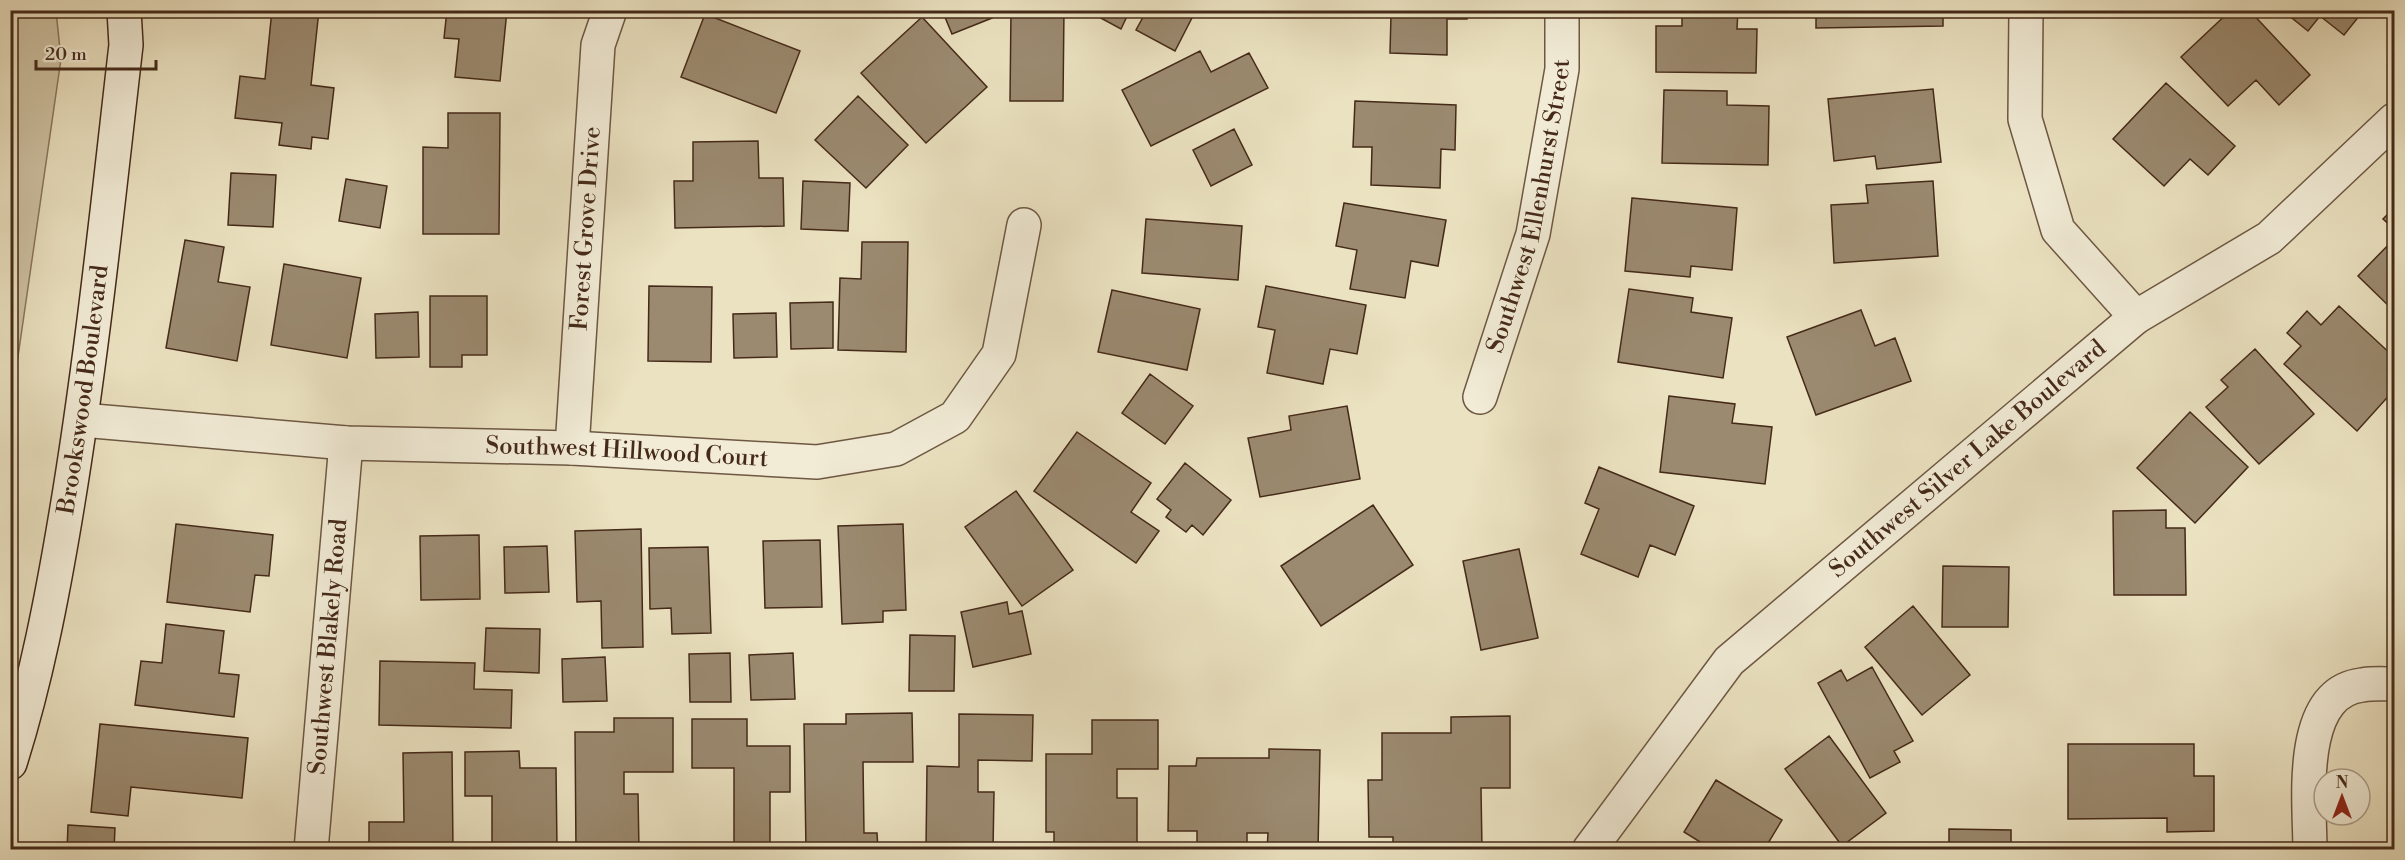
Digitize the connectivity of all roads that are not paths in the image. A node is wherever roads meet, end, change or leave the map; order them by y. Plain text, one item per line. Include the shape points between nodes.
1 (124, 10) edge
2 (610, 10) edge
3 (1562, 10) edge
4 (2026, 10) edge
5 (2394, 120) edge
6 (1024, 225) dead end
7 (2136, 317) junction
8 (1480, 397) dead end
9 (82, 420) junction
10 (346, 444) junction
11 (572, 448) junction
12 (2394, 684) edge
13 (19, 710) edge
14 (10, 763) edge
15 (311, 849) edge
16 (1589, 849) edge
17 (2310, 849) edge

1 - 9 street, Brookswood Boulevard via 126,45
2 - 11 street, Forest Grove Drive via 598,45
3 - 8 street, Southwest Ellenhurst Street via 1562,69 1533,234
4 - 7 street via 2025,119 2058,230
5 - 7 street, Southwest Silver Lake Boulevard via 2269,238
6 - 11 street, Southwest Hillwood Court via 999,354 956,417 896,450 817,462
7 - 16 street, Southwest Silver Lake Boulevard via 1729,661
9 - 10 street, Southwest Hillwood Court
9 - 13 street, Brookswood Boulevard via 50,608
10 - 11 street, Southwest Hillwood Court
10 - 15 street, Southwest Blakely Road
12 - 17 street via 2361,684 2333,699 2320,717 2312,745
13 - 14 street, Brookswood Boulevard

